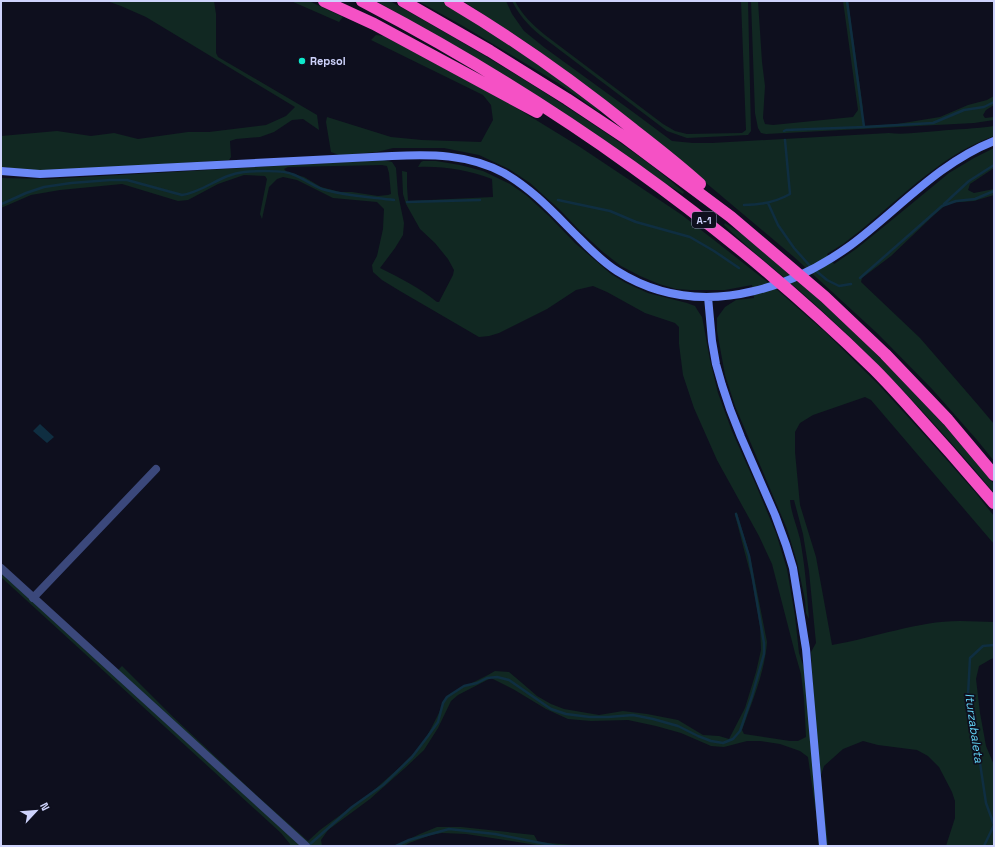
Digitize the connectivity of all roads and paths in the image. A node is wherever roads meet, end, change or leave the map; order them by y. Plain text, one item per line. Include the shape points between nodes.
1 (324, 1) edge
2 (362, 1) edge
3 (403, 1) edge
4 (450, 1) edge
5 (994, 142) edge
6 (607, 150) junction
7 (1, 171) edge
8 (731, 216) junction
9 (708, 297) junction
10 (156, 469) dead end
11 (994, 474) edge
12 (994, 503) edge
13 (1, 568) edge
14 (33, 598) junction
15 (306, 846) edge
16 (823, 846) edge

1 - 6 highway via 374,24
2 - 6 highway, A-1 via 480,67 553,112
3 - 8 highway, A-1 via 567,99 624,137
4 - 8 highway via 520,46 602,104 698,183
5 - 9 street via 946,168 856,241 812,269 753,291
6 - 12 highway, A-1 via 718,231 810,309 875,370 936,435
7 - 9 street via 61,174 426,154 449,156 479,163 503,173 524,186 596,254 635,281 659,291 681,296
8 - 11 highway, A-1 via 825,297 885,354 948,420
9 - 16 street via 712,341 722,385 738,430 775,515 793,568 806,650
10 - 14 street
13 - 14 street
14 - 15 street

